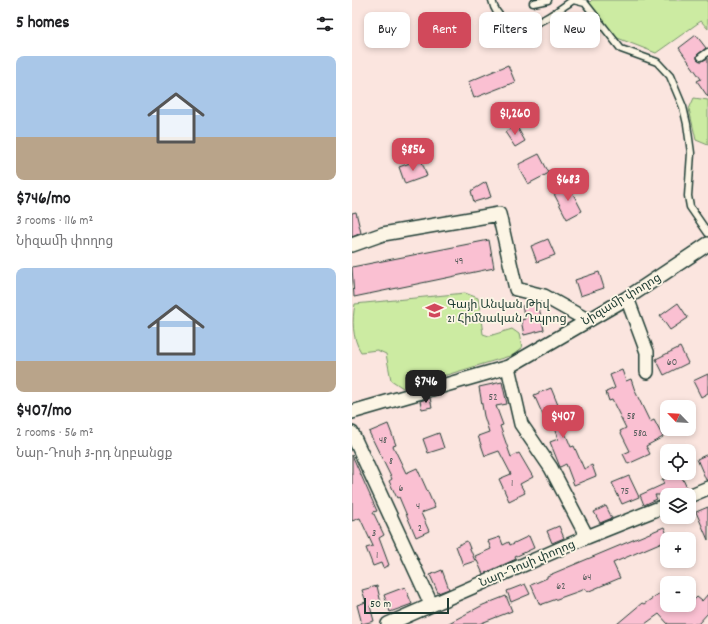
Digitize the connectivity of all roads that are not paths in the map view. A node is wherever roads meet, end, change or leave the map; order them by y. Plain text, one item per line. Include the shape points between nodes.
1 (492, 0) edge
2 (548, 0) edge
3 (533, 3) dead end
4 (708, 52) edge
5 (701, 57) dead end
6 (708, 234) edge
7 (708, 244) edge
8 (352, 245) edge
9 (627, 298) junction
10 (587, 320) junction
11 (508, 367) junction
12 (647, 372) dead end
13 (352, 412) edge
14 (352, 433) edge
15 (708, 488) edge
16 (696, 493) edge
17 (660, 508) edge
18 (587, 537) junction
19 (431, 604) junction
20 (388, 624) edge

1 - 6 lane via 498,16 510,24 525,26 540,21 573,0 584,3 621,48 657,62 670,76 683,107 691,153 688,196 690,207
2 - 3 lane
4 - 5 lane
7 - 9 street, Նիզամի փողոց
8 - 10 street via 383,234 499,214 516,289 544,296
9 - 10 street, Նիզամի փողոց
9 - 12 street via 647,352
10 - 11 street, Նիզամի փողոց
11 - 13 street, Նիզամի փողոց
11 - 18 street via 521,424 551,468
14 - 19 street
15 - 16 street
17 - 18 street, Նար-Դոսի փողոց
18 - 19 street, Նար-Դոսի փողոց
19 - 20 street, Նար-Դոսի փողոց

